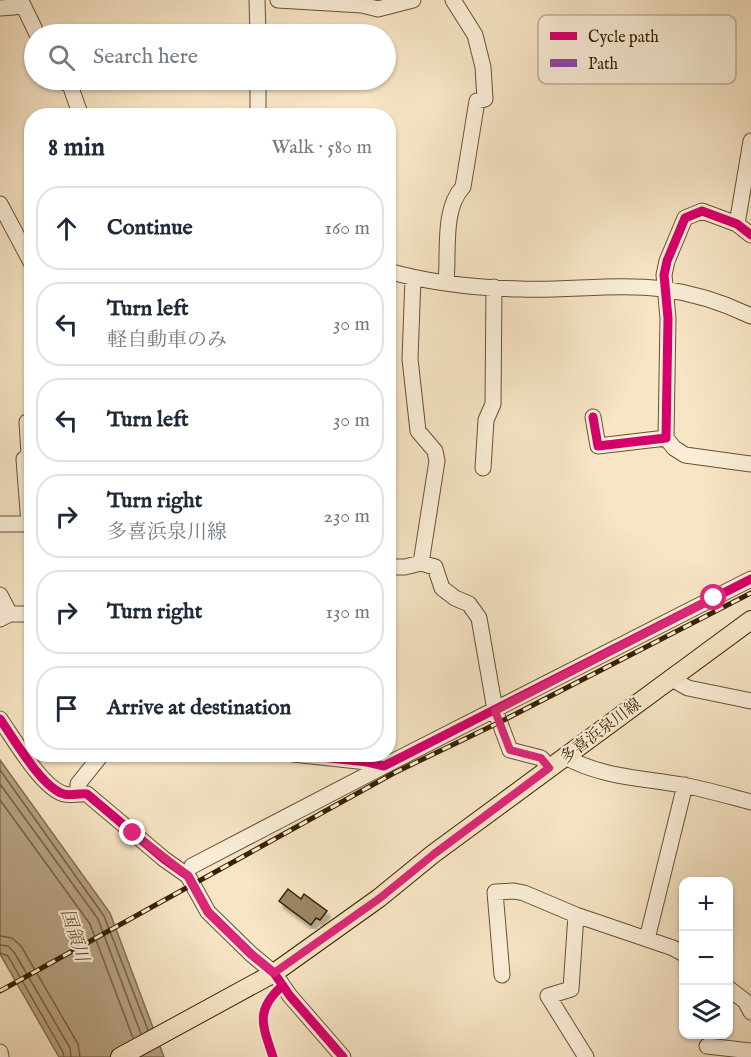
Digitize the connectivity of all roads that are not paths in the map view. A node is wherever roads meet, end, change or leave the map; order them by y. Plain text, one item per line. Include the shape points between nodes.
1 (257, 0) edge
2 (278, 0) edge
3 (413, 0) edge
4 (453, 0) edge
5 (0, 8) edge
6 (32, 24) edge
7 (258, 24) edge
8 (72, 90) edge
9 (258, 90) edge
10 (78, 108) edge
11 (258, 108) edge
12 (751, 141) edge
13 (0, 204) edge
14 (737, 224) junction
15 (751, 235) edge
16 (24, 249) edge
17 (396, 273) edge
18 (413, 278) junction
19 (446, 282) junction
20 (494, 287) junction
21 (664, 289) junction
22 (751, 316) edge
23 (593, 417) dead end
24 (666, 438) junction
25 (751, 464) edge
26 (483, 468) dead end
27 (0, 524) edge
28 (24, 525) edge
29 (421, 563) junction
30 (396, 567) edge
31 (751, 579) edge
32 (0, 595) edge
33 (24, 615) edge
34 (5, 616) edge
35 (751, 620) edge
36 (670, 678) junction
37 (751, 701) edge
38 (495, 711) junction
39 (0, 719) edge
40 (24, 752) edge
41 (396, 760) edge
42 (31, 762) edge
43 (96, 762) edge
44 (367, 762) edge
45 (392, 762) edge
46 (557, 762) junction
47 (384, 766) junction
48 (685, 785) junction
49 (78, 793) junction
50 (751, 802) edge
51 (192, 866) dead end
52 (576, 915) junction
53 (647, 939) junction
54 (679, 952) edge
55 (274, 973) junction
56 (502, 975) dead end
57 (733, 991) edge
58 (751, 1012) edge
59 (707, 1046) dead end
60 (751, 1051) edge
61 (0, 1052) edge
62 (1, 1057) edge
63 (120, 1057) edge
64 (343, 1057) edge
65 (586, 1057) edge

1 - 7 street
2 - 3 street via 378,9
4 - 19 street via 475,35 485,99 477,101 463,187 449,212
5 - 6 street via 23,5
8 - 10 street
9 - 11 street
12 - 14 street
13 - 16 street
14 - 15 street
14 - 21 street via 702,211 685,218 666,261
17 - 18 street
18 - 19 street
18 - 29 street via 410,359 418,431 435,451 437,461
19 - 20 street
20 - 21 street
20 - 26 street via 493,404 486,420
21 - 22 street
21 - 24 street via 669,318
23 - 24 street via 598,446
24 - 25 street via 686,455
27 - 28 street
29 - 30 street
29 - 38 street via 435,567 442,588 469,604 479,618
31 - 38 street
32 - 34 street
33 - 34 street
35 - 36 main road, 多喜浜泉川線
36 - 37 street via 688,688
36 - 46 main road, 多喜浜泉川線
38 - 41 street
38 - 46 street via 510,750
39 - 40 street
42 - 49 street via 49,787 66,795
43 - 49 street via 78,784
44 - 47 street
45 - 47 street
46 - 48 street
46 - 55 main road, 多喜浜泉川線 via 380,898
47 - 51 street
48 - 50 street
48 - 53 street
49 - 55 street via 87,794 188,876 208,912
52 - 53 street
52 - 56 street via 524,893 495,892
52 - 65 street via 571,989 549,996
53 - 54 street
55 - 63 main road, 多喜浜泉川線
55 - 64 street
57 - 58 street
59 - 60 street
61 - 62 street

